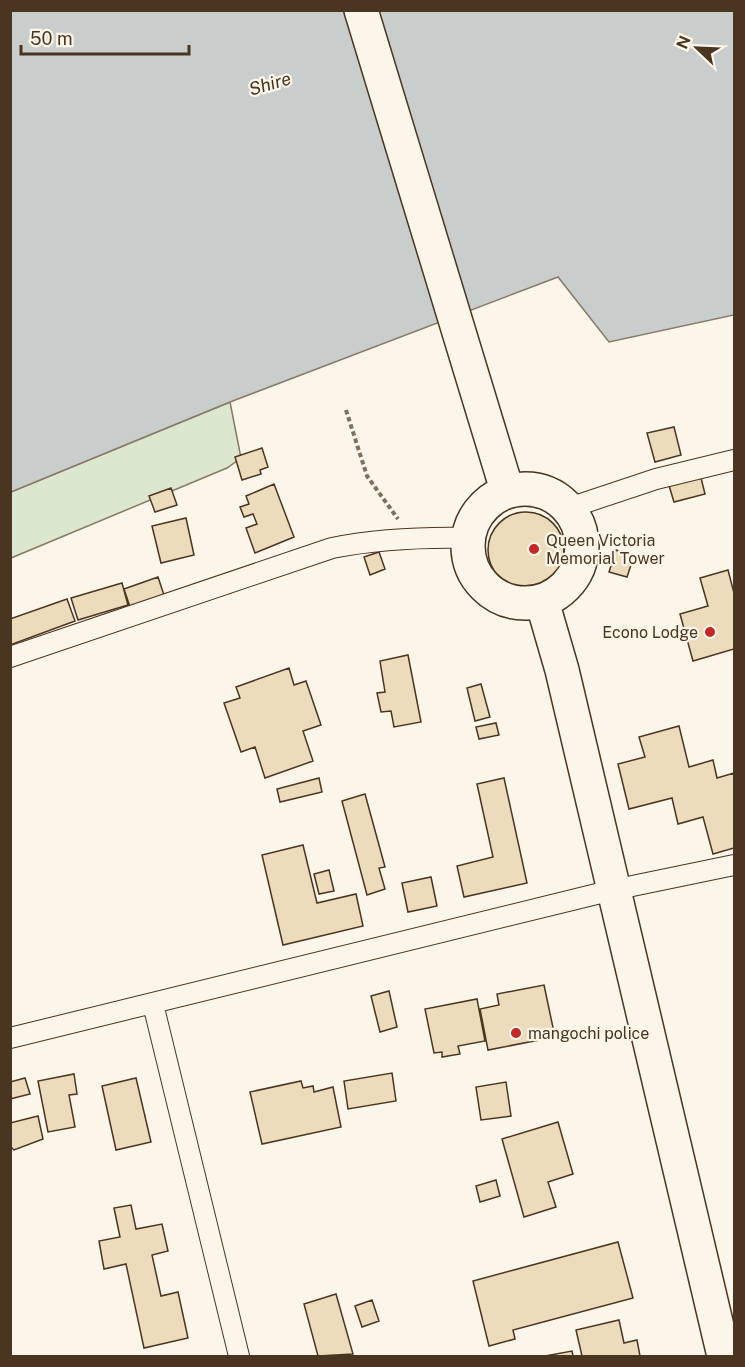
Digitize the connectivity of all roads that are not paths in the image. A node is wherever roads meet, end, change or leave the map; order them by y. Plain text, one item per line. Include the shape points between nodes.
1 (361, 10) edge
2 (735, 460) edge
3 (507, 490) junction
4 (569, 508) junction
5 (468, 538) junction
6 (542, 601) junction
7 (10, 657) edge
8 (735, 866) edge
9 (613, 890) junction
10 (153, 1004) junction
11 (10, 1038) edge
12 (239, 1356) edge
13 (724, 1356) edge

1 - 3 highway
2 - 4 street via 656,478
3 - 4 highway via 530,488 552,494
3 - 5 highway via 488,501 474,517
4 - 6 highway via 580,528 583,550 576,572 562,590
5 - 6 highway via 468,555 482,585 509,602
5 - 7 street via 374,539 332,548
6 - 9 highway
8 - 9 street
9 - 10 street
9 - 13 highway
10 - 11 street
10 - 12 street

